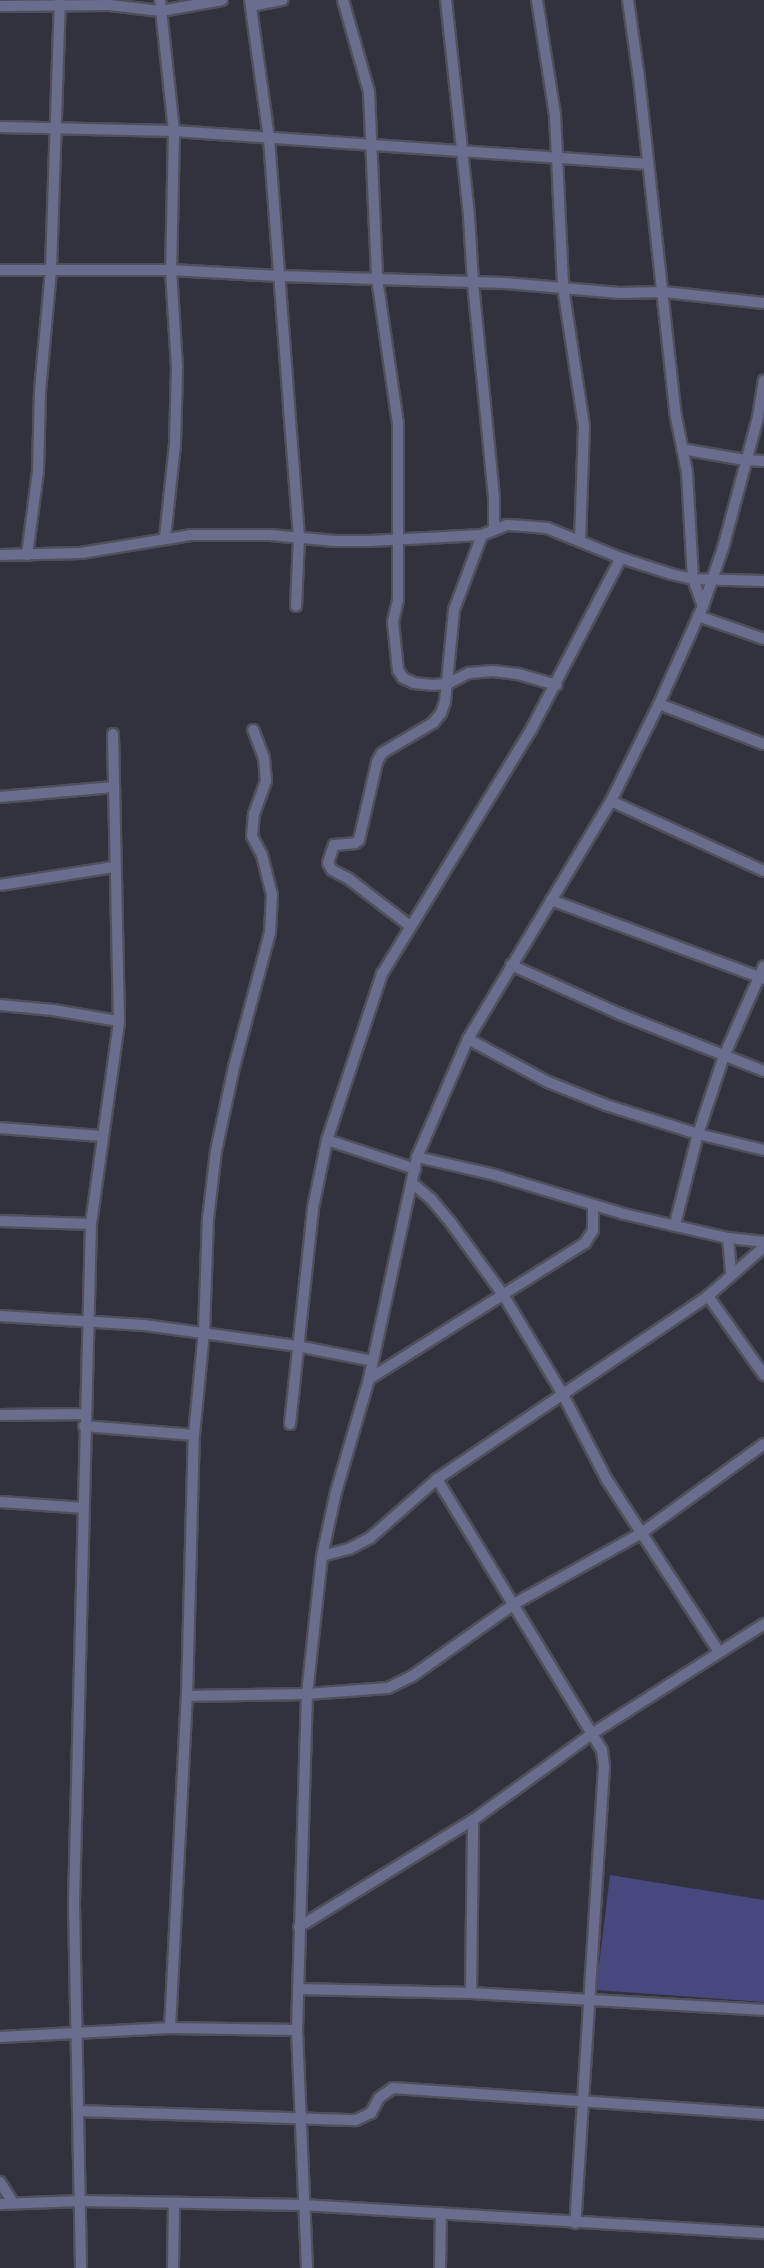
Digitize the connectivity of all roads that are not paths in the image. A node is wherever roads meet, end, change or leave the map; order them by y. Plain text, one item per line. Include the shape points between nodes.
1 (222, 0) edge
2 (282, 0) edge
3 (344, 0) edge
4 (446, 0) edge
5 (537, 0) edge
6 (628, 0) edge
7 (60, 2) edge
8 (251, 3) edge
9 (160, 5) edge
10 (0, 6) edge
11 (0, 127) edge
12 (54, 129) junction
13 (174, 131) junction
14 (269, 139) junction
15 (372, 145) junction
16 (462, 151) junction
17 (559, 159) junction
18 (647, 164) junction
19 (51, 269) junction
20 (0, 270) edge
21 (171, 270) junction
22 (279, 276) junction
23 (377, 278) junction
24 (473, 283) junction
25 (563, 287) junction
26 (664, 292) junction
27 (764, 303) edge
28 (764, 380) edge
29 (682, 449) junction
30 (745, 460) junction
31 (764, 461) edge
32 (494, 530) junction
33 (482, 535) junction
34 (165, 538) junction
35 (299, 538) junction
36 (399, 538) junction
37 (580, 541) junction
38 (0, 555) edge
39 (27, 555) junction
40 (621, 558) junction
41 (693, 579) junction
42 (712, 580) junction
43 (764, 581) edge
44 (296, 606) dead end
45 (703, 606) junction
46 (698, 616) junction
47 (764, 639) edge
48 (447, 684) junction
49 (556, 685) junction
50 (659, 704) junction
51 (254, 730) dead end
52 (112, 734) dead end
53 (764, 744) edge
54 (114, 787) junction
55 (0, 796) edge
56 (610, 801) junction
57 (114, 867) junction
58 (764, 871) edge
59 (0, 885) edge
60 (551, 900) junction
61 (410, 926) junction
62 (511, 964) junction
63 (764, 966) edge
64 (762, 978) edge
65 (0, 1005) edge
66 (119, 1022) junction
67 (468, 1039) junction
68 (724, 1056) junction
69 (764, 1071) edge
70 (0, 1128) edge
71 (698, 1134) junction
72 (101, 1136) junction
73 (327, 1140) junction
74 (764, 1150) edge
75 (417, 1157) junction
76 (415, 1169) junction
77 (412, 1184) junction
78 (593, 1205) junction
79 (0, 1221) edge
80 (92, 1224) junction
81 (675, 1224) junction
82 (728, 1238) junction
83 (764, 1242) edge
84 (764, 1247) edge
85 (731, 1274) junction
86 (504, 1296) junction
87 (708, 1296) junction
88 (0, 1316) edge
89 (87, 1322) junction
90 (204, 1332) junction
91 (297, 1346) junction
92 (373, 1361) junction
93 (764, 1375) edge
94 (369, 1379) junction
95 (562, 1393) junction
96 (0, 1414) edge
97 (86, 1414) junction
98 (290, 1424) dead end
99 (84, 1426) junction
100 (194, 1435) junction
101 (764, 1444) edge
102 (437, 1479) junction
103 (0, 1502) edge
104 (83, 1508) junction
105 (640, 1534) junction
106 (322, 1556) junction
107 (514, 1604) junction
108 (764, 1624) edge
109 (719, 1652) junction
110 (307, 1694) junction
111 (187, 1696) junction
112 (593, 1733) junction
113 (473, 1820) junction
114 (299, 1927) junction
115 (298, 1989) junction
116 (471, 1993) junction
117 (590, 1998) junction
118 (764, 2010) edge
119 (170, 2028) junction
120 (297, 2030) junction
121 (75, 2033) junction
122 (0, 2037) edge
123 (583, 2101) junction
124 (79, 2111) junction
125 (764, 2114) edge
126 (299, 2118) junction
127 (0, 2182) edge
128 (81, 2201) junction
129 (13, 2203) junction
130 (174, 2203) junction
131 (0, 2204) edge
132 (304, 2205) junction
133 (441, 2213) junction
134 (575, 2223) junction
135 (764, 2233) edge
136 (81, 2268) edge
137 (173, 2268) edge
138 (307, 2268) edge
139 (440, 2268) edge

1 - 9 street
2 - 8 street
3 - 15 street via 369,92
4 - 16 street
5 - 17 street
6 - 18 street
7 - 9 street
7 - 10 street
7 - 12 street
8 - 14 street
9 - 13 street
11 - 12 street
12 - 13 street
12 - 19 street
13 - 14 street
13 - 21 street
14 - 15 street
14 - 22 street
15 - 16 street
15 - 23 street
16 - 17 street
16 - 24 street
17 - 18 street
17 - 25 street
18 - 26 street
19 - 20 street
19 - 21 street
19 - 39 street via 40,391 38,472
21 - 22 street
21 - 34 street via 177,367 175,444
22 - 23 street
22 - 35 street
23 - 24 street
23 - 36 street via 398,423
24 - 25 street
24 - 32 street
25 - 26 street via 620,293
25 - 37 street via 584,426
26 - 27 street
26 - 29 street
28 - 30 street
29 - 30 street
29 - 41 street via 687,472
30 - 31 street
30 - 42 street
32 - 33 street
32 - 37 street via 507,525 547,528
33 - 36 street
33 - 48 street via 454,610
34 - 35 street via 215,534
34 - 39 street via 81,553
35 - 36 street
35 - 44 street
36 - 48 street via 398,600 393,622 398,670 403,678 414,683
37 - 40 street
38 - 39 street
40 - 41 street
40 - 49 street
41 - 42 street
41 - 45 street
42 - 43 street
42 - 45 street
45 - 46 street
46 - 47 street
46 - 50 street
48 - 49 street via 469,673 493,671
48 - 61 street via 441,712 433,723 382,753 376,762 359,840 334,845 328,863 332,870
49 - 61 street
50 - 53 street
50 - 56 street
51 - 90 street via 264,758 266,781 254,814 252,836 262,855 272,895 270,933 216,1151 208,1219
52 - 54 street
54 - 55 street
54 - 57 street
56 - 58 street
56 - 60 street
57 - 59 street
57 - 66 street
60 - 62 street
60 - 64 street
61 - 73 street via 382,974
62 - 67 street
62 - 68 street
63 - 64 street
64 - 68 street
65 - 66 street
66 - 72 street
67 - 71 street via 548,1082
67 - 75 street
68 - 69 street
68 - 71 street
70 - 72 street
71 - 74 street
71 - 81 street
72 - 80 street
73 - 76 street
73 - 91 street via 313,1208
75 - 76 street
75 - 78 street via 495,1175
76 - 77 street
77 - 86 street via 451,1223
77 - 92 street
78 - 81 street
78 - 86 street via 592,1230 585,1243
79 - 80 street
80 - 89 street
81 - 82 street
82 - 83 street
82 - 85 street
84 - 85 street
85 - 87 street
86 - 94 street
86 - 95 street
87 - 93 street
87 - 95 street
88 - 89 street
89 - 90 street
89 - 97 street
90 - 91 street
90 - 100 street
91 - 92 street
91 - 98 street
92 - 94 street
94 - 106 street
95 - 102 street
95 - 105 street via 592,1454
96 - 97 street
97 - 99 street
99 - 100 street
99 - 104 street
100 - 111 street
101 - 105 street
102 - 106 street via 370,1538 349,1550
102 - 107 street
103 - 104 street
104 - 121 street
105 - 107 street
105 - 109 street
106 - 110 street
107 - 110 street via 411,1677 387,1688
107 - 112 street
108 - 109 street
109 - 112 street
110 - 111 street
110 - 114 street
111 - 119 street
112 - 113 street
112 - 117 street via 603,1750 604,1767
113 - 114 street
113 - 116 street
114 - 115 street
115 - 116 street
115 - 120 street
116 - 117 street
117 - 118 street
117 - 123 street
119 - 120 street
119 - 121 street
120 - 126 street
121 - 122 street
121 - 124 street
123 - 125 street
123 - 126 street via 393,2088 379,2098 371,2113 356,2120
123 - 134 street
124 - 126 street
124 - 128 street
126 - 132 street
127 - 129 street
128 - 129 street
128 - 130 street
128 - 136 street
129 - 131 street
130 - 132 street
130 - 137 street
132 - 133 street
132 - 138 street
133 - 134 street
133 - 139 street
134 - 135 street

